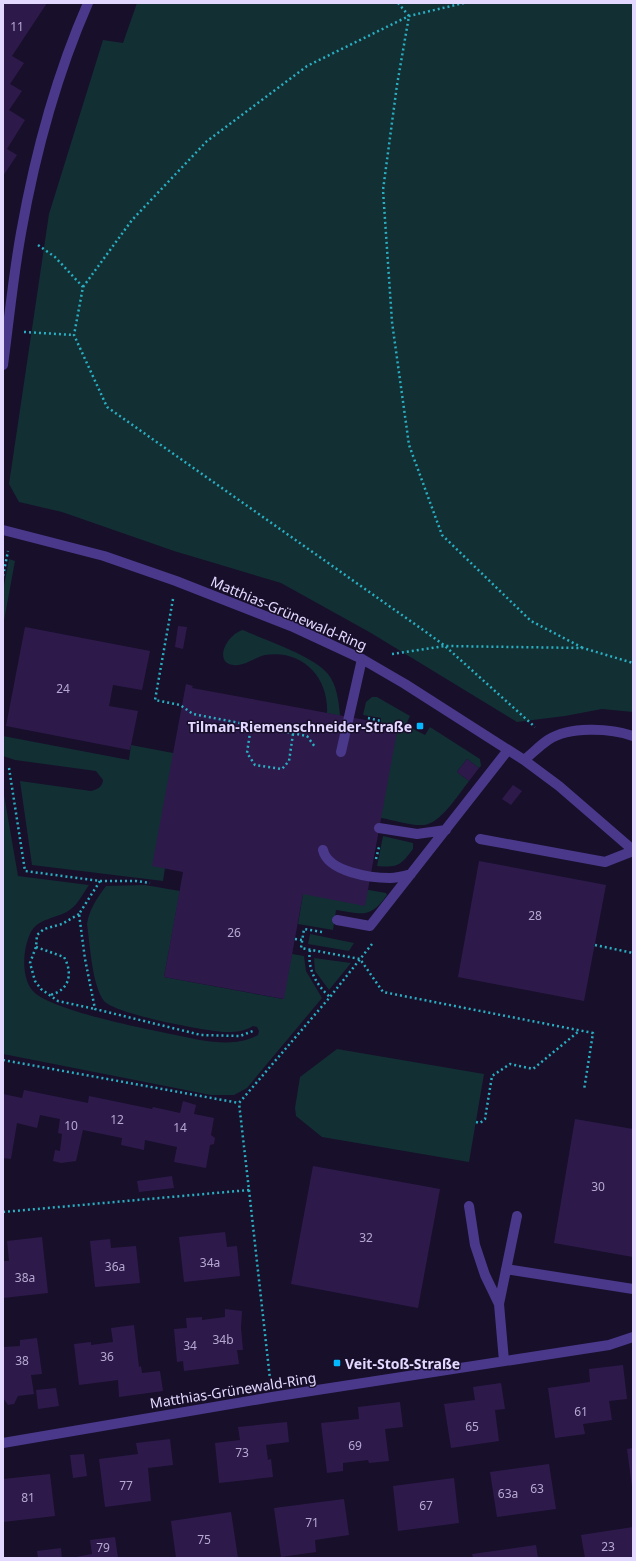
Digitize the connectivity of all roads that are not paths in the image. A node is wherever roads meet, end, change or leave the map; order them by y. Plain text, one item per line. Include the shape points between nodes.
1 (88, 3) edge
2 (3, 365) edge
3 (7, 531) edge
4 (362, 659) junction
5 (633, 736) edge
6 (508, 750) junction
7 (341, 752) dead end
8 (524, 760) junction
9 (379, 828) dead end
10 (446, 830) junction
11 (480, 839) dead end
12 (323, 850) dead end
13 (633, 850) edge
14 (411, 874) junction
15 (337, 920) dead end
16 (469, 1206) dead end
17 (517, 1216) dead end
18 (506, 1269) junction
19 (633, 1289) edge
20 (498, 1304) junction
21 (633, 1337) edge
22 (504, 1362) junction
23 (3, 1443) edge

1 - 2 street via 70,45 44,125 21,233
3 - 4 street, Matthias-Grünewald-Ring via 104,556 176,581 291,626
4 - 6 street, Matthias-Grünewald-Ring
4 - 7 street
5 - 8 street via 611,730 585,730 549,740
6 - 8 street, Matthias-Grünewald-Ring
6 - 10 street
8 - 13 street, Matthias-Grünewald-Ring via 559,786
9 - 10 street via 417,834
10 - 14 street
11 - 13 street via 605,862
12 - 14 street via 328,860 343,870 391,878
14 - 15 street via 370,926
16 - 20 street via 475,1245
17 - 18 street
18 - 19 street
18 - 20 street
20 - 22 street
21 - 22 street, Matthias-Grünewald-Ring via 609,1345
22 - 23 street, Matthias-Grünewald-Ring via 272,1397

